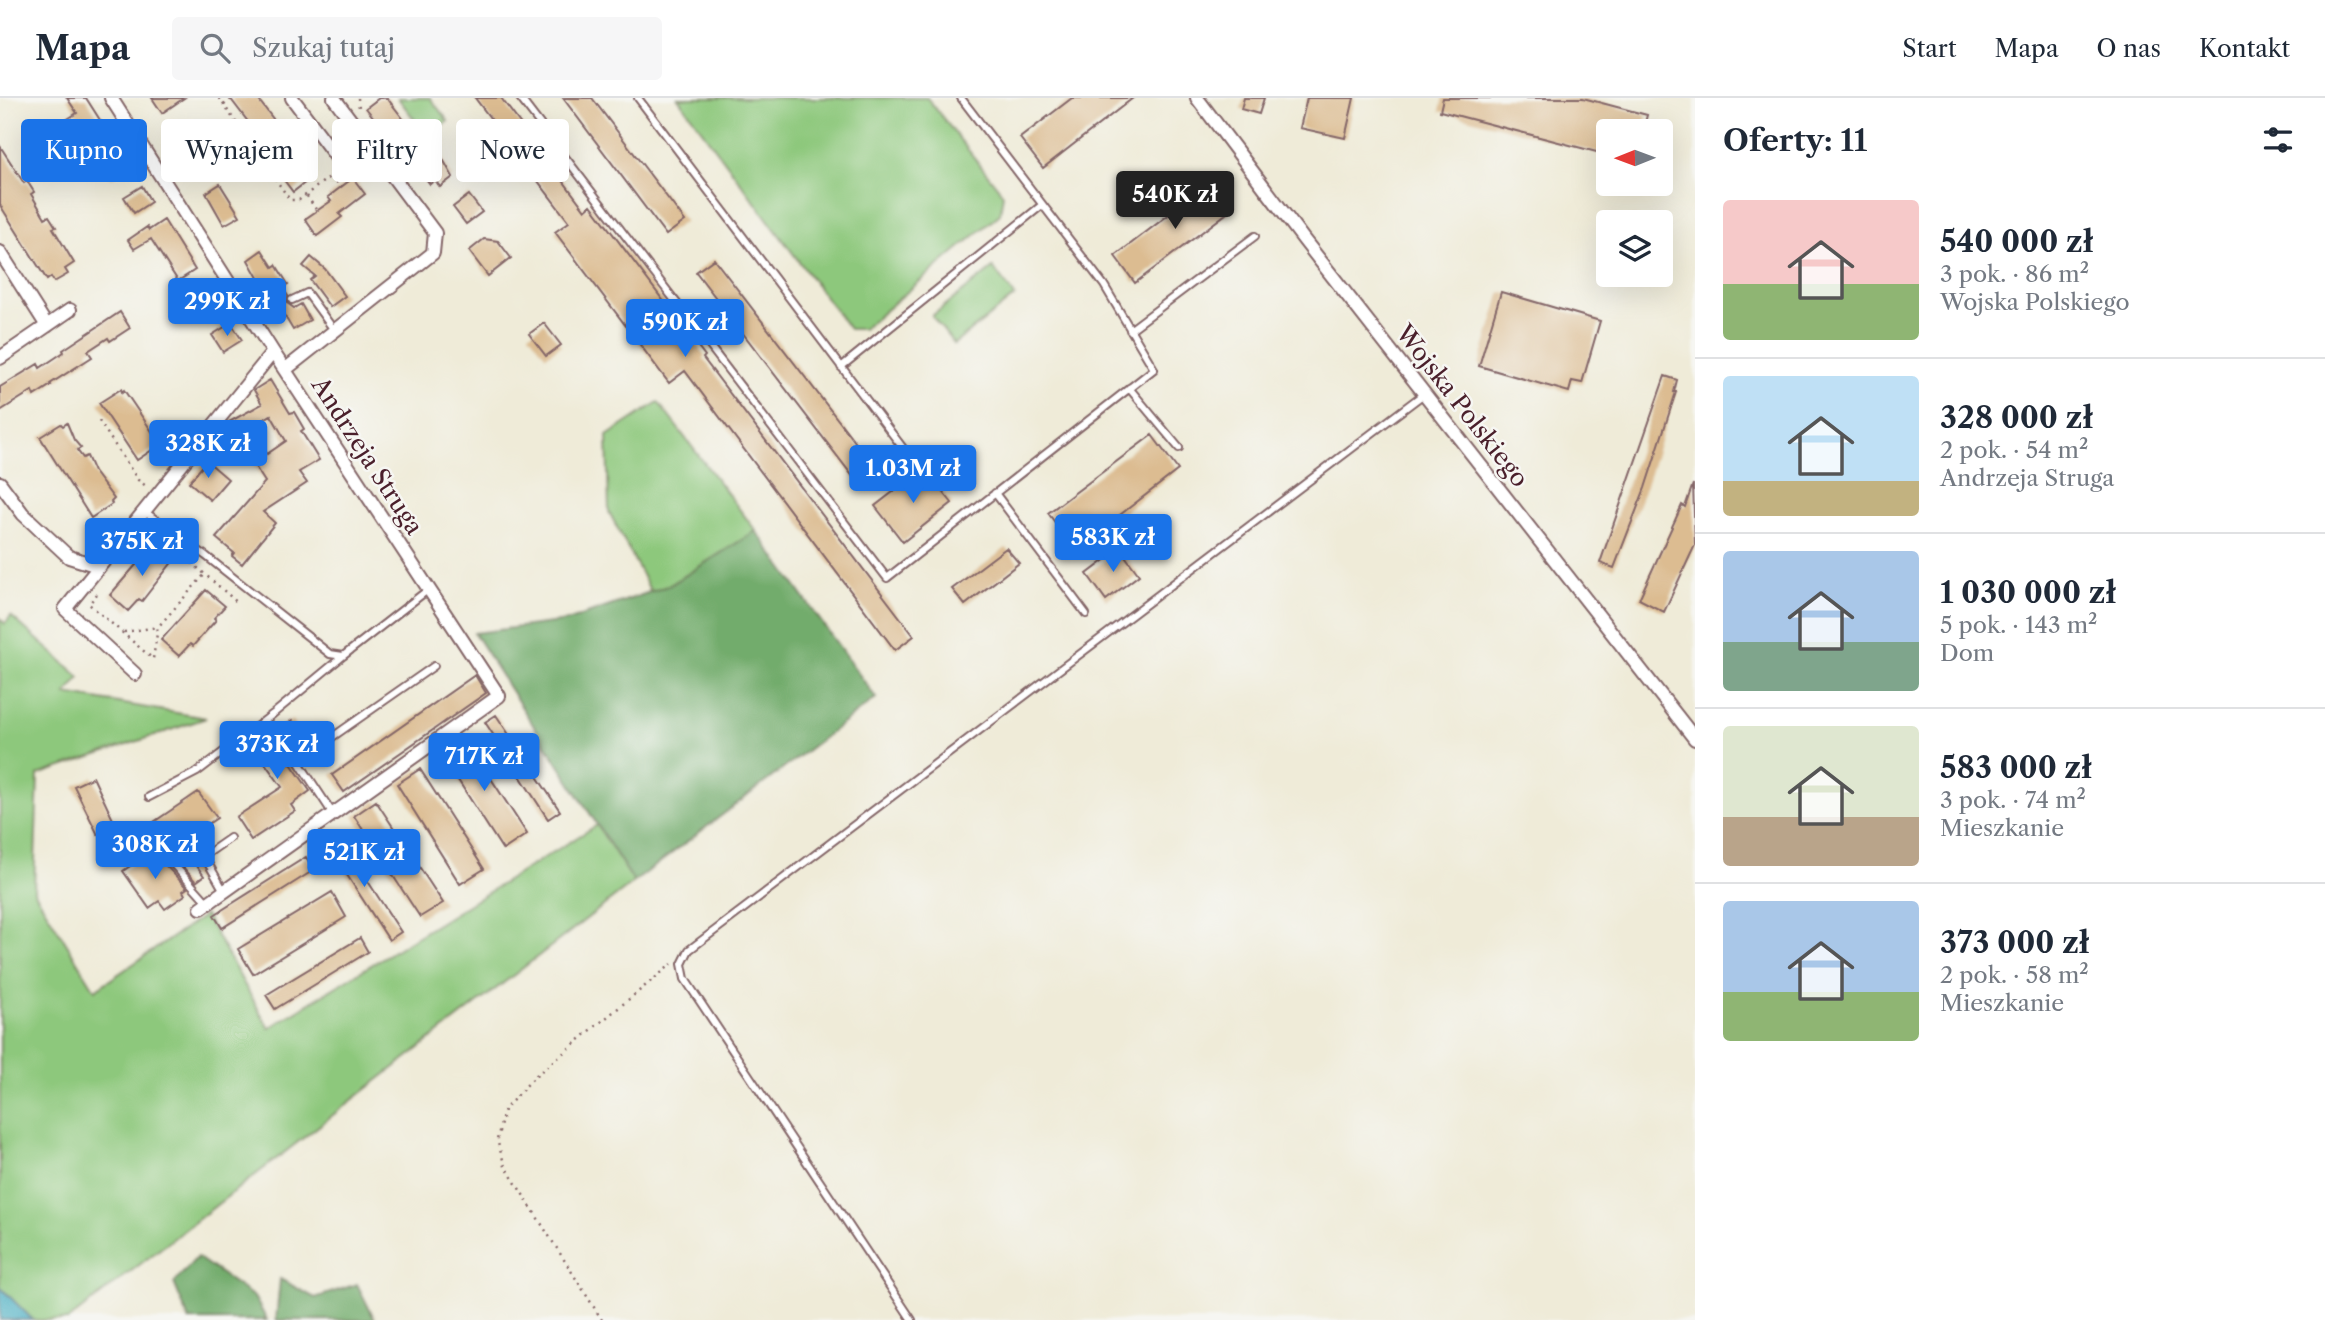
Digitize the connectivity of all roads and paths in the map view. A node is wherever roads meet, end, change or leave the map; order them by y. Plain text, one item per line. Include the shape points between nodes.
1 (111, 98) edge
2 (219, 98) edge
3 (292, 98) edge
4 (334, 98) edge
5 (358, 98) edge
6 (520, 98) edge
7 (638, 98) edge
8 (961, 98) edge
9 (1197, 98) edge
10 (231, 99) edge
11 (224, 105) junction
12 (359, 115) dead end
13 (234, 119) edge
14 (349, 119) edge
15 (332, 151) edge
16 (332, 176) edge
17 (336, 182) edge
18 (396, 182) edge
19 (278, 183) edge
20 (340, 187) dead end
21 (306, 195) junction
22 (1042, 205) junction
23 (317, 211) dead end
24 (1255, 236) dead end
25 (0, 252) edge
26 (292, 300) dead end
27 (70, 310) dead end
28 (47, 326) junction
29 (1130, 330) junction
30 (335, 332) junction
31 (272, 352) junction
32 (0, 358) edge
33 (841, 367) junction
34 (286, 369) junction
35 (1129, 388) junction
36 (1425, 393) junction
37 (99, 421) dead end
38 (1179, 448) dead end
39 (909, 456) dead end
40 (0, 483) edge
41 (155, 491) dead end
42 (995, 493) junction
43 (143, 511) junction
44 (169, 542) dead end
45 (98, 566) junction
46 (205, 574) junction
47 (429, 589) junction
48 (97, 593) dead end
49 (239, 604) dead end
50 (1086, 614) dead end
51 (158, 627) junction
52 (124, 632) junction
53 (343, 656) junction
54 (434, 666) dead end
55 (135, 674) dead end
56 (1695, 739) edge
57 (149, 797) dead end
58 (333, 814) junction
59 (230, 838) dead end
60 (140, 845) dead end
61 (224, 891) junction
62 (204, 905) joint
63 (689, 950) junction
64 (601, 1320) edge
65 (912, 1320) edge

1 - 31 street, Andrzeja Struga
2 - 11 path
3 - 15 street
4 - 14 street
5 - 12 path
6 - 42 lane via 887,578
7 - 33 lane
8 - 22 lane
9 - 36 street, Wojska Polskiego
10 - 11 path
11 - 13 path
16 - 21 path
17 - 20 path
18 - 30 street via 435,233 433,253
19 - 21 path via 290,200
21 - 23 path
22 - 29 lane via 1104,285
22 - 33 lane
24 - 29 lane
25 - 28 street
26 - 30 lane via 307,293
27 - 28 street
28 - 32 street
29 - 35 lane via 1154,369
30 - 34 street
31 - 34 street, Andrzeja Struga
31 - 43 street
33 - 39 lane
34 - 47 street, Andrzeja Struga
35 - 38 lane
35 - 42 lane
36 - 56 street, Wojska Polskiego
36 - 63 lane
37 - 41 path via 138,480
40 - 45 street via 23,514 69,557
42 - 50 lane
43 - 45 street
43 - 53 lane via 330,654
44 - 46 path
45 - 55 street via 65,609
46 - 49 path
46 - 51 path
47 - 53 lane
47 - 58 street, Andrzeja Struga via 499,696
48 - 52 path via 89,604
51 - 52 path
51 - 52 path via 153,659
53 - 57 lane via 197,772
54 - 58 lane via 298,761
58 - 61 street
59 - 61 lane via 204,856
60 - 62 lane via 156,845
61 - 62 street
63 - 64 path via 535,1076 504,1110 497,1140 505,1166
63 - 65 lane via 682,964 685,979

